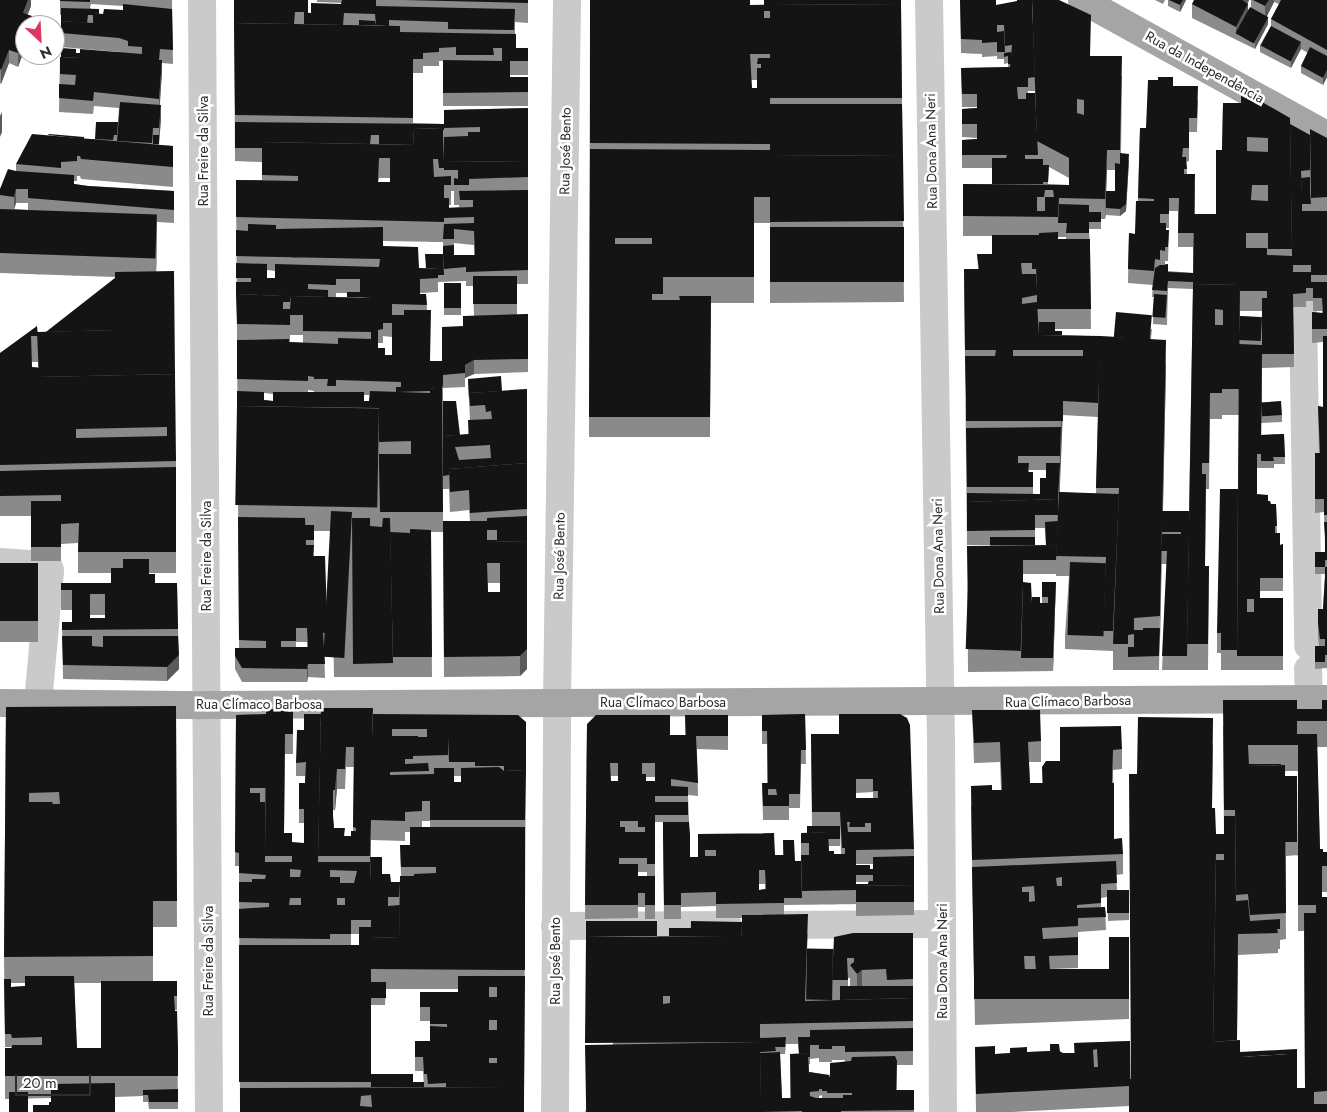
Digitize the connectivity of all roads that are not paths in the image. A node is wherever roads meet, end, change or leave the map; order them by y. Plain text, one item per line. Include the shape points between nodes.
1 (202, 0) edge
2 (567, 0) edge
3 (929, 0) edge
4 (1082, 0) edge
5 (1327, 134) edge
6 (1303, 310) dead end
7 (0, 562) edge
8 (1318, 699) edge
9 (557, 702) junction
10 (940, 702) junction
11 (0, 703) edge
12 (38, 703) junction
13 (206, 705) junction
14 (942, 924) junction
15 (555, 926) junction
16 (209, 1112) edge
17 (554, 1112) edge
18 (943, 1112) edge

1 - 13 street, Rua Freire da Silva
2 - 9 street, Rua José Bento
3 - 10 street, Rua Dona Ana Neri
4 - 5 main road, Rua da Independência
6 - 8 street via 1308,657
7 - 12 street via 42,565 50,571
8 - 10 main road, Rua Clímaco Barbosa
9 - 10 main road, Rua Clímaco Barbosa
9 - 13 main road, Rua Clímaco Barbosa
9 - 15 street, Rua José Bento
10 - 14 street, Rua Dona Ana Neri
11 - 12 main road, Rua Clímaco Barbosa
12 - 13 main road, Rua Clímaco Barbosa
13 - 16 street, Rua Freire da Silva
14 - 15 street
14 - 18 street, Rua Dona Ana Neri
15 - 17 street, Rua José Bento

